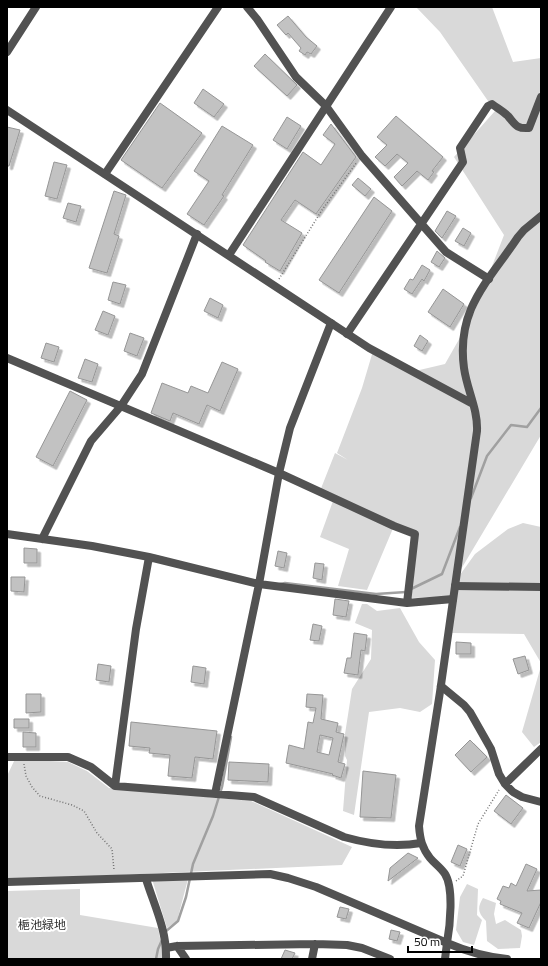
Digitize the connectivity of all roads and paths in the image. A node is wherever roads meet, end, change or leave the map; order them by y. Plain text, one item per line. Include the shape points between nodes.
1 (36, 7) edge
2 (218, 7) edge
3 (248, 7) edge
4 (391, 7) edge
5 (7, 52) edge
6 (541, 97) edge
7 (326, 106) junction
8 (7, 110) edge
9 (362, 156) junction
10 (105, 174) junction
11 (541, 216) edge
12 (422, 223) junction
13 (197, 234) junction
14 (229, 255) junction
15 (489, 279) junction
16 (274, 285) junction
17 (331, 323) junction
18 (348, 334) junction
19 (7, 358) edge
20 (473, 404) junction
21 (121, 406) junction
22 (279, 473) junction
23 (7, 534) edge
24 (42, 539) junction
25 (149, 558) junction
26 (259, 584) junction
27 (455, 586) junction
28 (541, 586) edge
29 (453, 599) junction
30 (407, 603) junction
31 (441, 686) junction
32 (541, 749) edge
33 (23, 756) junction
34 (7, 757) edge
35 (503, 785) junction
36 (115, 786) junction
37 (215, 794) junction
38 (541, 802) edge
39 (421, 843) junction
40 (115, 878) junction
41 (146, 879) junction
42 (7, 882) edge
43 (449, 888) junction
44 (447, 942) junction
45 (315, 944) junction
46 (177, 946) junction
47 (166, 948) junction
48 (166, 959) edge
49 (186, 959) edge
50 (312, 959) edge
51 (390, 959) edge
52 (445, 959) edge
53 (508, 959) edge

1 - 5 street
2 - 10 street
3 - 7 street via 296,77
4 - 7 street
6 - 12 street via 529,128 517,126 503,111 492,104 488,106 460,148 463,162
7 - 9 street
7 - 14 street
8 - 10 street
9 - 12 street
9 - 16 path via 322,210
10 - 13 street
11 - 15 street via 518,237
12 - 15 street via 446,252
12 - 18 street
13 - 14 street
13 - 21 street via 142,374
14 - 16 street
15 - 20 street via 469,312 463,341 465,371
16 - 17 street
17 - 18 street
17 - 22 street via 290,428
18 - 20 street
19 - 21 street
20 - 27 street via 477,431
21 - 22 street
21 - 24 street via 87,446
22 - 26 street
22 - 30 street via 415,534
23 - 24 street
24 - 25 street
25 - 26 street
25 - 36 street via 136,629
26 - 30 street
26 - 37 street
27 - 28 street
27 - 29 street
29 - 30 street
29 - 31 street
31 - 35 street via 470,712 491,749
31 - 39 street via 418,826
32 - 35 street
33 - 34 street
33 - 36 street via 68,757 91,767
33 - 40 path via 26,776 40,796 84,811 97,833 112,849
35 - 38 street via 522,798
35 - 43 path via 478,824 463,876
36 - 37 street
37 - 39 street via 254,797 358,841 393,846
39 - 43 street via 446,876
40 - 41 street
40 - 42 street
41 - 44 street via 270,874 342,898
41 - 47 street via 164,930
43 - 44 street
44 - 52 street
44 - 53 street via 466,951
45 - 46 street
45 - 50 street
45 - 51 street via 347,945
46 - 47 street
46 - 49 street
47 - 48 street

